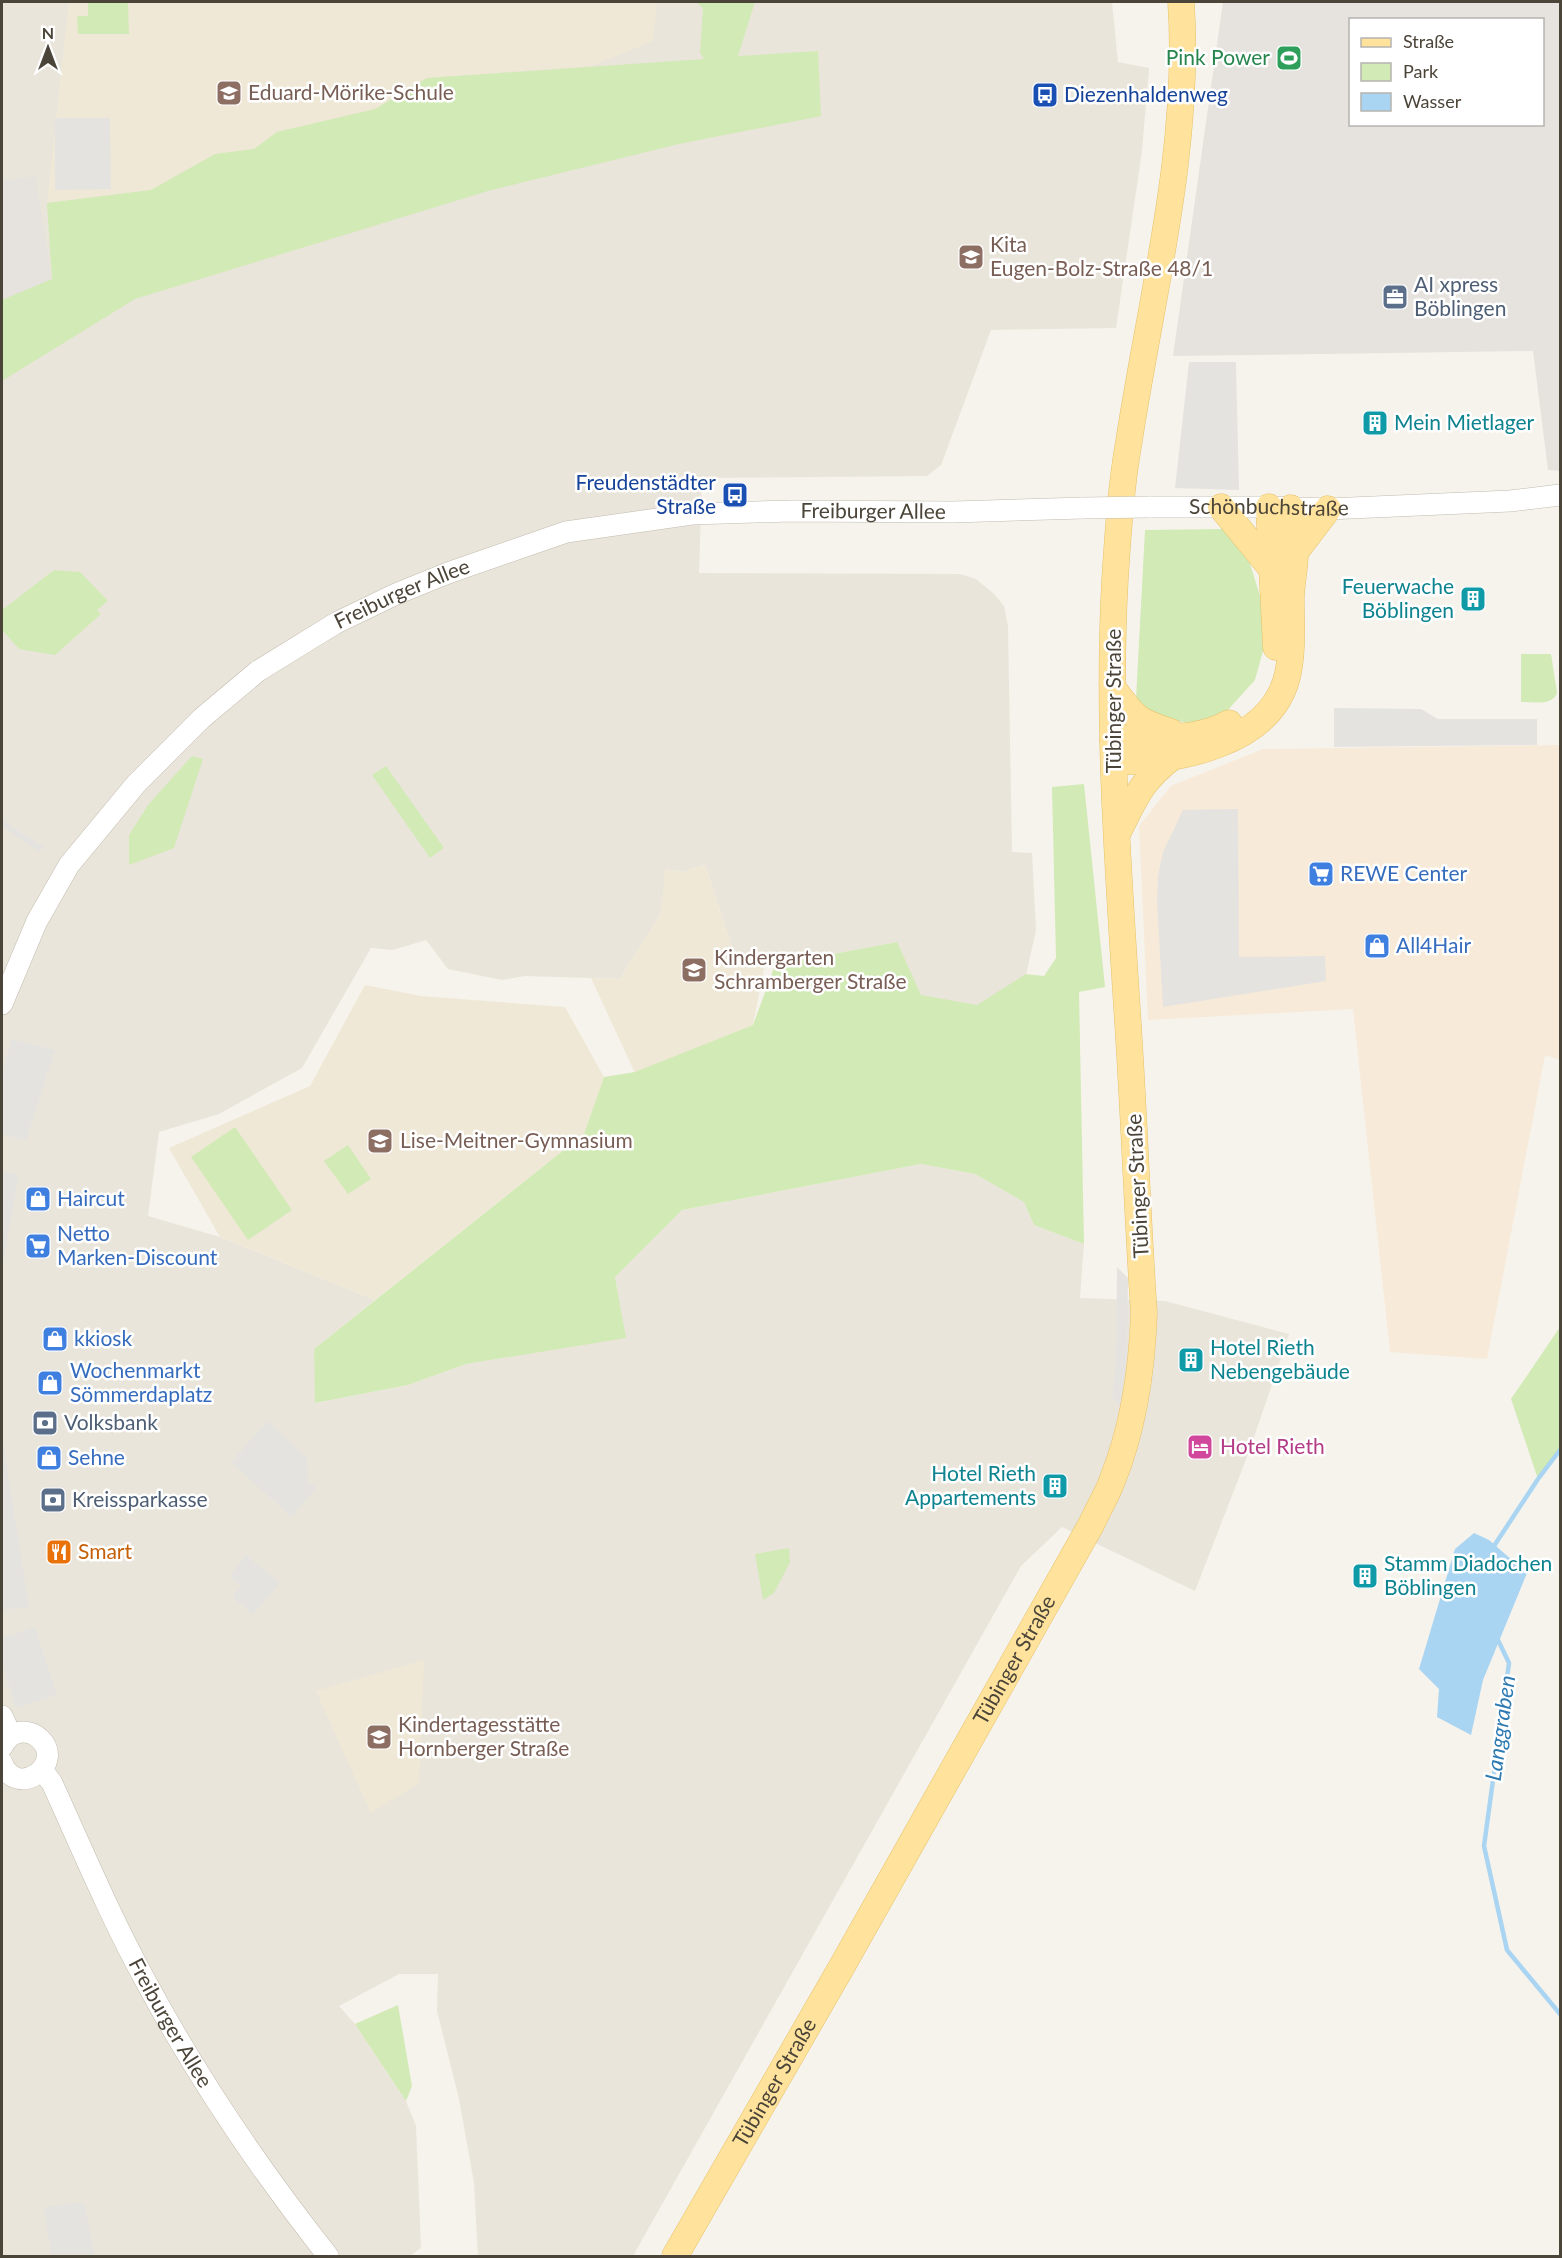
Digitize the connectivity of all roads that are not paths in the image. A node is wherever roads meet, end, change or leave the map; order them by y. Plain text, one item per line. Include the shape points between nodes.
1 (1180, 2) edge
2 (1560, 495) edge
3 (1221, 507) junction
4 (1280, 507) junction
5 (1328, 509) junction
6 (976, 510) joint
7 (1296, 551) junction
8 (1271, 568) junction
9 (1113, 688) junction
10 (1183, 735) junction
11 (1114, 751) junction
12 (1171, 758) junction
13 (1116, 836) junction
14 (2, 1004) edge
15 (2, 1716) edge
16 (6, 1741) edge
17 (3, 1770) edge
18 (42, 1770) junction
19 (328, 2256) edge
20 (675, 2256) edge

1 - 9 main road, Tübinger Straße via 1179,128 1128,444 1115,581
2 - 5 street, Schönbuchstraße via 1495,502
3 - 4 street, Schönbuchstraße
3 - 6 street, Schönbuchstraße, bridge
3 - 8 main road
4 - 5 street, Schönbuchstraße
4 - 7 main road
4 - 8 main road
5 - 7 main road
6 - 14 street, Freiburger Allee via 692,514 566,531 438,577 336,623 258,671 202,718 136,784 69,864 38,921
7 - 12 main road via 1288,674 1278,699 1266,714 1224,743
8 - 10 main road via 1276,648 1264,690 1254,704 1225,726
9 - 10 main road via 1133,715 1146,724
9 - 11 main road, Tübinger Straße
10 - 11 main road
11 - 12 main road via 1147,762
11 - 13 main road, Tübinger Straße
12 - 13 main road via 1152,772 1140,788
13 - 20 main road, Tübinger Straße via 1144,1312 1139,1381 1128,1435 1092,1523
15 - 16 street
16 - 18 street via 25,1731 38,1737 47,1751
17 - 18 street via 25,1779
18 - 19 street, Freiburger Allee via 52,1783 140,1970 186,2052 259,2163

